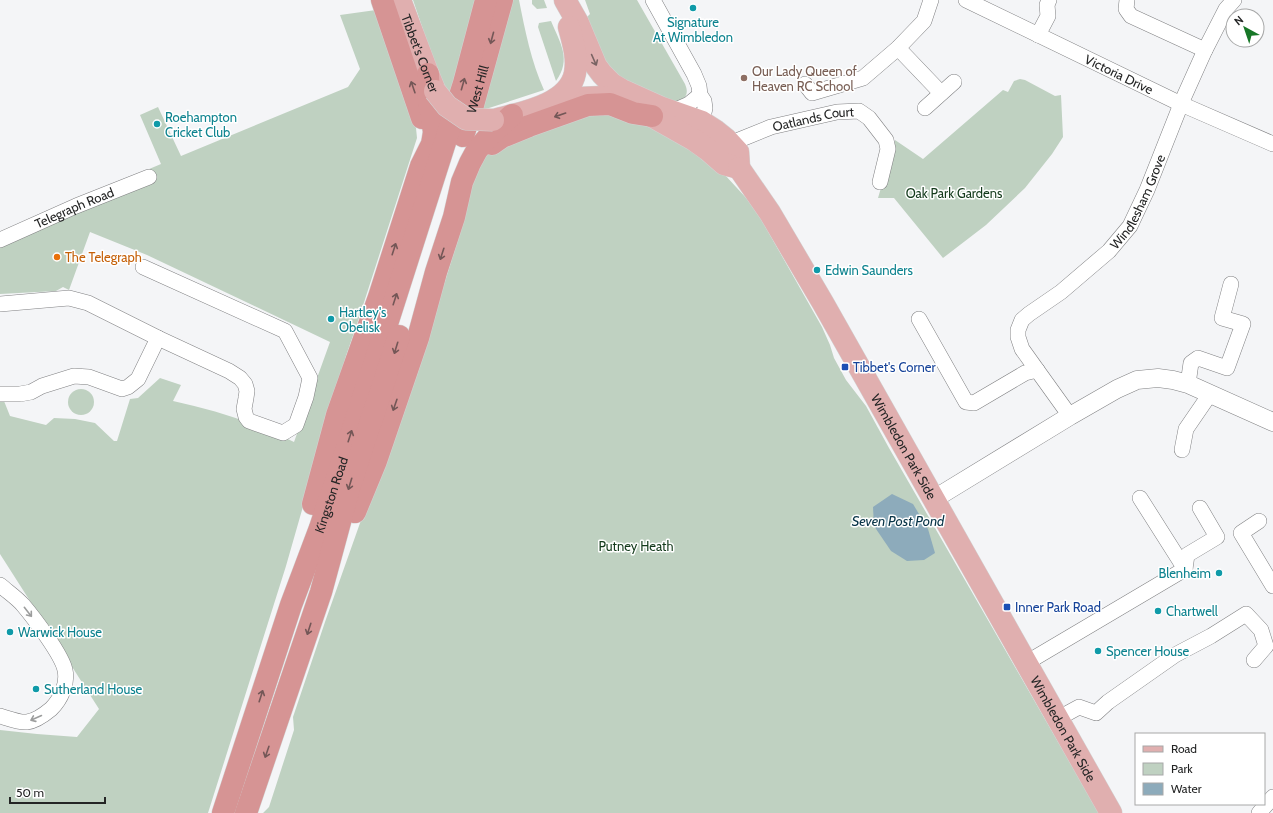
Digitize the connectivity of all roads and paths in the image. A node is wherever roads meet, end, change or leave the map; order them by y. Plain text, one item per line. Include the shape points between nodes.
1 (382, 0) edge
2 (400, 0) edge
3 (486, 0) edge
4 (502, 0) edge
5 (560, 0) edge
6 (565, 0) edge
7 (653, 0) edge
8 (931, 0) edge
9 (966, 0) edge
10 (1049, 0) edge
11 (1126, 0) edge
12 (1234, 0) edge
13 (1038, 34) junction
14 (898, 48) junction
15 (1205, 50) junction
16 (954, 82) dead end
17 (432, 83) junction
18 (805, 84) dead end
19 (941, 93) junction
20 (700, 95) junction
21 (556, 99) junction
22 (1181, 104) junction
23 (925, 108) dead end
24 (673, 111) junction
25 (652, 116) junction
26 (502, 118) junction
27 (694, 129) junction
28 (1273, 144) edge
29 (724, 151) junction
30 (435, 172) junction
31 (149, 177) dead end
32 (880, 182) dead end
33 (454, 217) junction
34 (0, 240) edge
35 (143, 267) dead end
36 (1231, 284) dead end
37 (0, 304) edge
38 (919, 319) dead end
39 (158, 338) junction
40 (1037, 370) junction
41 (1188, 384) junction
42 (0, 394) edge
43 (1210, 394) junction
44 (1070, 416) junction
45 (1273, 422) edge
46 (1182, 450) dead end
47 (1140, 498) dead end
48 (934, 499) junction
49 (1200, 508) dead end
50 (1259, 521) dead end
51 (1185, 568) junction
52 (0, 586) edge
53 (1273, 586) edge
54 (321, 592) junction
55 (1254, 660) dead end
56 (1026, 662) junction
57 (0, 716) edge
58 (1057, 719) junction
59 (1273, 796) edge
60 (223, 813) edge
61 (246, 813) edge
62 (1111, 813) edge
63 (1258, 813) edge

30 -> 1 highway via 423,150 427,134 424,122
2 - 17 main road, Tibbet's Corner
30 -> 3 highway, West Hill via 464,83
4 -> 30 highway, West Hill via 473,105
5 - 21 main road via 573,40 576,59 575,74 569,87
6 -> 24 main road via 602,74 622,90
7 - 20 street via 697,82
8 - 14 street via 924,21
9 - 13 street, Victoria Drive
10 - 13 street via 1048,16
11 - 15 street via 1126,9 1131,16
12 - 15 street, Windlesham Grove via 1226,9
13 - 22 street, Victoria Drive
14 - 18 street via 863,78 812,93
14 - 19 street
15 - 22 street, Windlesham Grove
16 - 19 street
17 - 26 main road, Tibbet's Corner, bridge via 448,106 466,118
17 - 30 highway via 429,100 434,132 432,144
19 - 23 street
20 - 24 street via 689,104
20 - 27 street via 705,108
21 - 25 main road via 605,97 627,103
21 - 26 main road, Tibbet's Corner
22 - 28 street, Victoria Drive
22 - 40 street, Windlesham Grove via 1130,226 1109,251 1061,292 1022,320 1018,337 1022,349
24 - 27 main road
25 - 27 main road
25 -> 33 highway via 633,113 610,104 593,105 502,137 482,153
26 - 33 highway via 470,163 462,182
27 - 29 main road via 704,147
29 - 32 street, Oatlands Court via 752,134 787,123 838,112 858,111 869,118 886,140 888,149
29 - 48 main road, Wimbledon Park Side via 724,164 739,168 770,213
30 -> 54 highway, Kingston Road via 388,371 350,486
60 -> 30 highway via 291,605 308,522 337,415 378,297
31 - 34 street, Telegraph Road
33 -> 54 highway via 418,338 376,461
35 - 39 street via 285,332 310,378 296,425 283,433 249,421 244,409 247,391 240,378
36 - 41 street via 1222,318 1243,324 1227,368 1198,358 1191,363
37 - 39 street via 69,298 88,303
38 - 40 street via 966,402 974,403 1025,373
39 - 42 street via 138,379 128,387 122,389 89,377 74,376 31,392
40 - 44 street, Windlesham Grove
41 - 43 street
41 - 44 street via 1158,378 1137,380 1117,388
43 - 45 street
43 - 46 street via 1186,429
44 - 48 street
47 - 51 street
48 - 56 main road, Wimbledon Park Side
49 - 51 street via 1217,536 1187,555
50 - 53 street via 1241,533
51 - 56 street
52 -> 57 street via 24,606 42,630 65,670 61,697 42,716 26,722
54 -> 61 highway, Kingston Road
55 - 58 street via 1266,646 1261,630 1246,614 1212,636 1175,655 1096,713 1079,707
56 - 58 main road, Wimbledon Park Side
58 - 62 main road, Wimbledon Park Side
59 - 63 street

